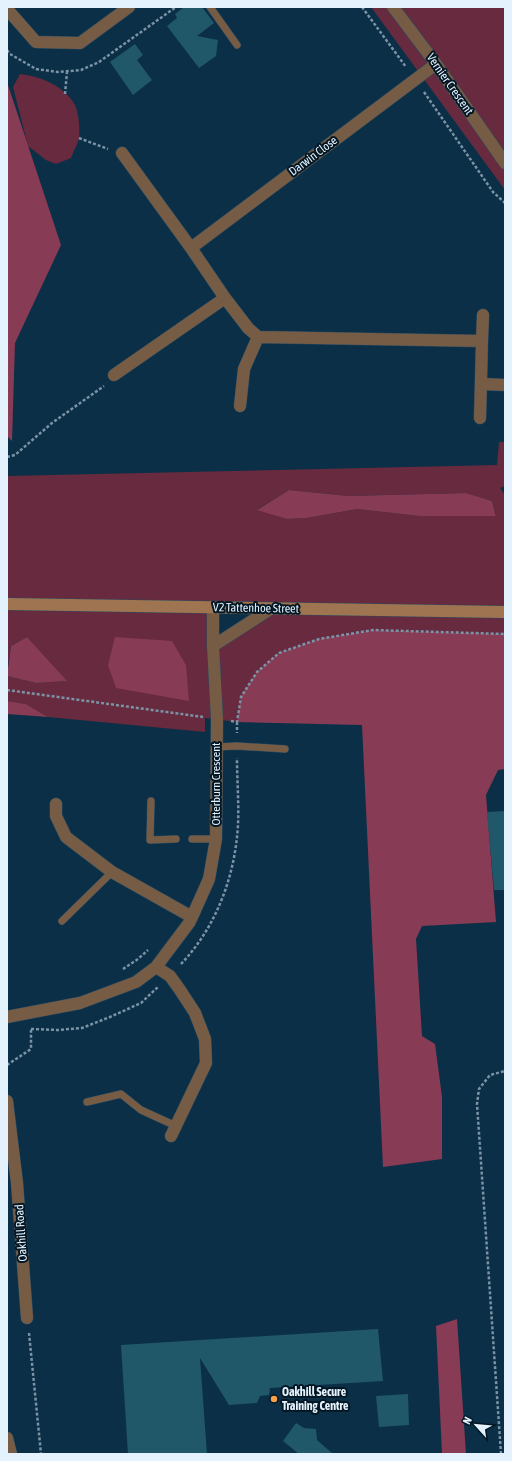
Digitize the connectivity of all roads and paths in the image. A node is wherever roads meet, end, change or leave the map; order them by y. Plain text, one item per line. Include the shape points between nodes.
1 (129, 7) edge
2 (210, 7) edge
3 (362, 7) edge
4 (393, 7) edge
5 (7, 9) edge
6 (237, 45) dead end
7 (436, 64) junction
8 (67, 72) dead end
9 (415, 80) junction
10 (65, 94) dead end
11 (79, 138) dead end
12 (122, 153) joint
13 (505, 163) edge
14 (505, 204) edge
15 (191, 248) junction
16 (226, 298) junction
17 (483, 315) dead end
18 (258, 337) junction
19 (482, 341) junction
20 (114, 375) joint
21 (482, 384) junction
22 (505, 385) edge
23 (240, 406) dead end
24 (480, 418) dead end
25 (7, 457) edge
26 (7, 604) edge
27 (213, 608) junction
28 (272, 608) junction
29 (505, 612) edge
30 (505, 634) edge
31 (213, 646) junction
32 (7, 690) edge
33 (217, 720) junction
34 (216, 747) junction
35 (285, 749) dead end
36 (151, 801) dead end
37 (56, 804) dead end
38 (176, 839) dead end
39 (192, 839) dead end
40 (216, 839) junction
41 (112, 872) junction
42 (192, 917) junction
43 (62, 921) dead end
44 (156, 966) junction
45 (7, 1018) edge
46 (31, 1030) dead end
47 (7, 1065) edge
48 (505, 1071) edge
49 (7, 1101) edge
50 (87, 1102) dead end
51 (173, 1131) joint
52 (27, 1318) joint
53 (7, 1438) edge
54 (11, 1454) edge
55 (40, 1454) edge
56 (501, 1454) edge

1 - 5 street via 80,43 36,42
2 - 6 lane
3 - 9 path
4 - 7 street, Vernier Crescent
7 - 9 street, Darwin Close
7 - 13 street, Vernier Crescent
8 - 10 path
9 - 14 path via 493,192
9 - 15 street, Darwin Close
11 - 12 path
12 - 15 street
15 - 16 street
16 - 18 street via 248,328
16 - 20 street
17 - 19 street
18 - 19 street
18 - 23 street via 244,370
19 - 21 street
20 - 25 path via 14,455
21 - 22 street
21 - 24 street
26 - 27 street, V2 Tattenhoe Street
27 - 28 street, V2 Tattenhoe Street
27 - 31 street, Otterburn Crescent
28 - 29 street, V2 Tattenhoe Street
28 - 31 street
30 - 33 path via 373,630 319,639 279,653 257,672 241,697 237,722
31 - 33 street, Otterburn Crescent
32 - 33 path
33 - 34 street, Otterburn Crescent
34 - 35 lane
34 - 40 street, Otterburn Crescent
36 - 38 lane via 150,840
37 - 41 street via 56,816 66,837
39 - 40 lane
40 - 42 street, Otterburn Crescent via 209,879
41 - 42 street
41 - 43 lane
42 - 44 street, Otterburn Crescent
44 - 45 street, Otterburn Crescent via 136,982 80,1003
44 - 51 street via 170,976 180,990 195,1013 206,1039 206,1064
46 - 47 path via 31,1049
48 - 56 path via 490,1075 479,1089 477,1104
49 - 52 street, Oakhill Road via 17,1183
50 - 51 lane via 122,1094
52 - 55 path
53 - 54 street

